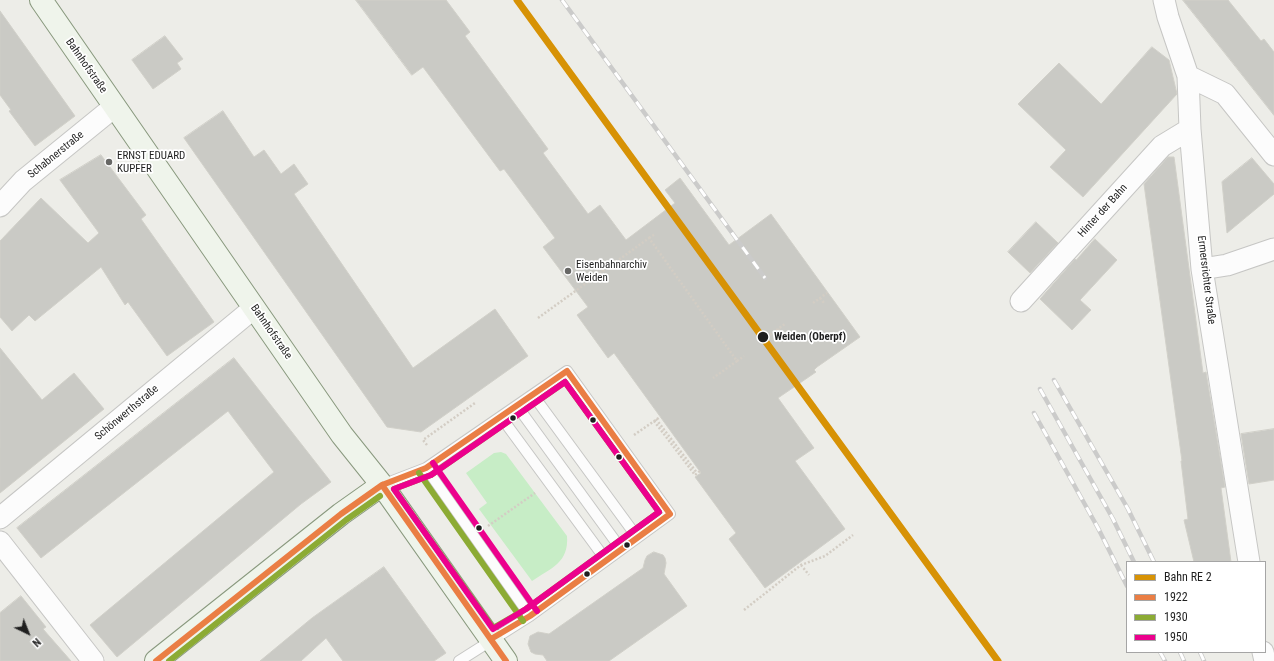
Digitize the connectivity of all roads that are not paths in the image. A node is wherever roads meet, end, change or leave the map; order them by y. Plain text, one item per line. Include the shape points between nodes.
1 (41, 0) edge
2 (1164, 0) edge
3 (1188, 76) junction
4 (114, 107) junction
5 (1190, 129) junction
6 (1274, 155) edge
7 (0, 206) edge
8 (1274, 249) edge
9 (1202, 269) junction
10 (1021, 301) dead end
11 (254, 308) junction
12 (533, 395) junction
13 (517, 406) junction
14 (501, 417) junction
15 (426, 468) junction
16 (382, 485) junction
17 (0, 518) edge
18 (637, 537) junction
19 (0, 542) edge
20 (621, 549) junction
21 (606, 560) junction
22 (1249, 561) edge
23 (530, 616) junction
24 (491, 639) junction
25 (93, 661) edge
26 (156, 661) edge
27 (459, 661) edge
28 (506, 661) edge

1 - 4 main road, Bahnhofstraße
2 - 3 street, Ermersrichter Straße
3 - 5 street, Ermersrichter Straße
3 - 6 street via 1225,94
4 - 7 street, Schabnerstraße via 30,175
4 - 11 main road, Bahnhofstraße
5 - 9 street, Ermersrichter Straße
5 - 10 street, Hinter der Bahn via 1162,146
8 - 9 street via 1227,265
9 - 22 street, Ermersrichter Straße
11 - 16 main road, Bahnhofstraße via 342,435
11 - 17 street, Schönwerthstraße
12 - 13 lane
12 - 18 lane
12 - 18 lane via 567,371 670,514
13 - 14 lane
13 - 20 lane
14 - 15 lane
14 - 21 lane
15 - 16 lane
15 - 23 lane
16 - 24 main road, Bahnhofstraße
16 - 26 main road via 341,514
18 - 20 lane
19 - 25 street
20 - 21 lane
21 - 23 lane
23 - 24 lane
24 - 27 lane
24 - 28 main road, Bahnhofstraße

